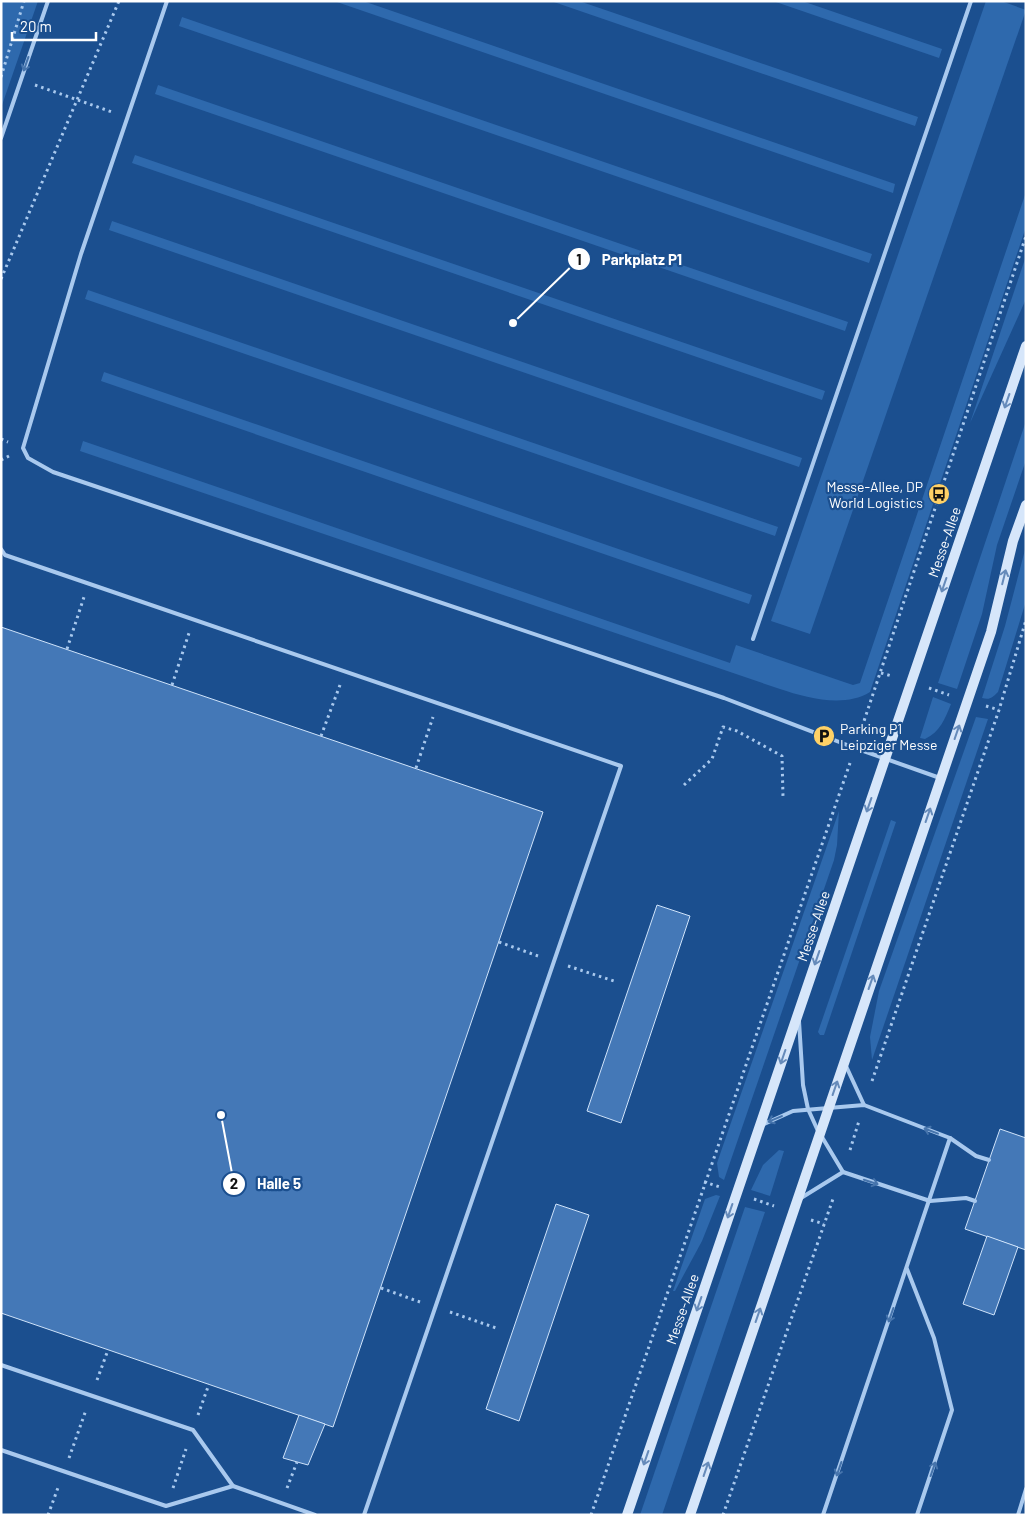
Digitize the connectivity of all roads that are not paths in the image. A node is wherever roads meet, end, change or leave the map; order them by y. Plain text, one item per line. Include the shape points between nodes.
1 (48, 1) edge
2 (167, 1) edge
3 (971, 1) edge
4 (1, 138) edge
5 (1026, 346) edge
6 (1026, 505) edge
7 (1, 549) edge
8 (754, 639) dead end
9 (885, 758) junction
10 (941, 778) junction
11 (799, 1011) junction
12 (844, 1063) junction
13 (864, 1105) junction
14 (829, 1107) junction
15 (808, 1109) junction
16 (760, 1126) junction
17 (820, 1134) junction
18 (950, 1138) junction
19 (989, 1160) dead end
20 (843, 1172) junction
21 (797, 1201) junction
22 (975, 1201) dead end
23 (930, 1202) junction
24 (907, 1269) junction
25 (1, 1365) edge
26 (1, 1450) edge
27 (233, 1486) junction
28 (1026, 1489) edge
29 (315, 1515) edge
30 (364, 1515) edge
31 (627, 1515) edge
32 (690, 1515) edge
33 (823, 1515) edge
34 (917, 1515) edge
35 (1018, 1515) edge

1 -> 4 lane
2 - 9 lane via 80,254 23,448 28,458 53,472 715,695
3 - 8 lane
5 -> 9 main road, Messe-Allee
10 -> 6 main road via 990,632 1013,541
7 - 30 lane via 6,554 621,766
9 - 10 lane
9 -> 11 main road, Messe-Allee
12 -> 10 main road
11 - 15 lane via 803,1085
11 -> 16 main road, Messe-Allee
12 - 13 lane
14 -> 12 main road
13 - 14 lane
18 -> 13 lane
14 - 15 lane
14 - 17 main road
15 -> 16 lane via 793,1111
15 - 17 lane
16 -> 31 main road, Messe-Allee
17 - 20 lane
17 - 21 main road
18 - 19 lane via 976,1156
18 - 23 lane
20 - 21 lane
20 -> 23 lane
32 -> 21 main road
22 - 23 lane via 966,1198
23 - 24 lane
24 -> 33 lane
34 -> 24 lane via 952,1410 934,1338
25 - 27 lane via 193,1430
26 - 27 lane via 166,1506
27 - 29 lane
28 - 35 lane

